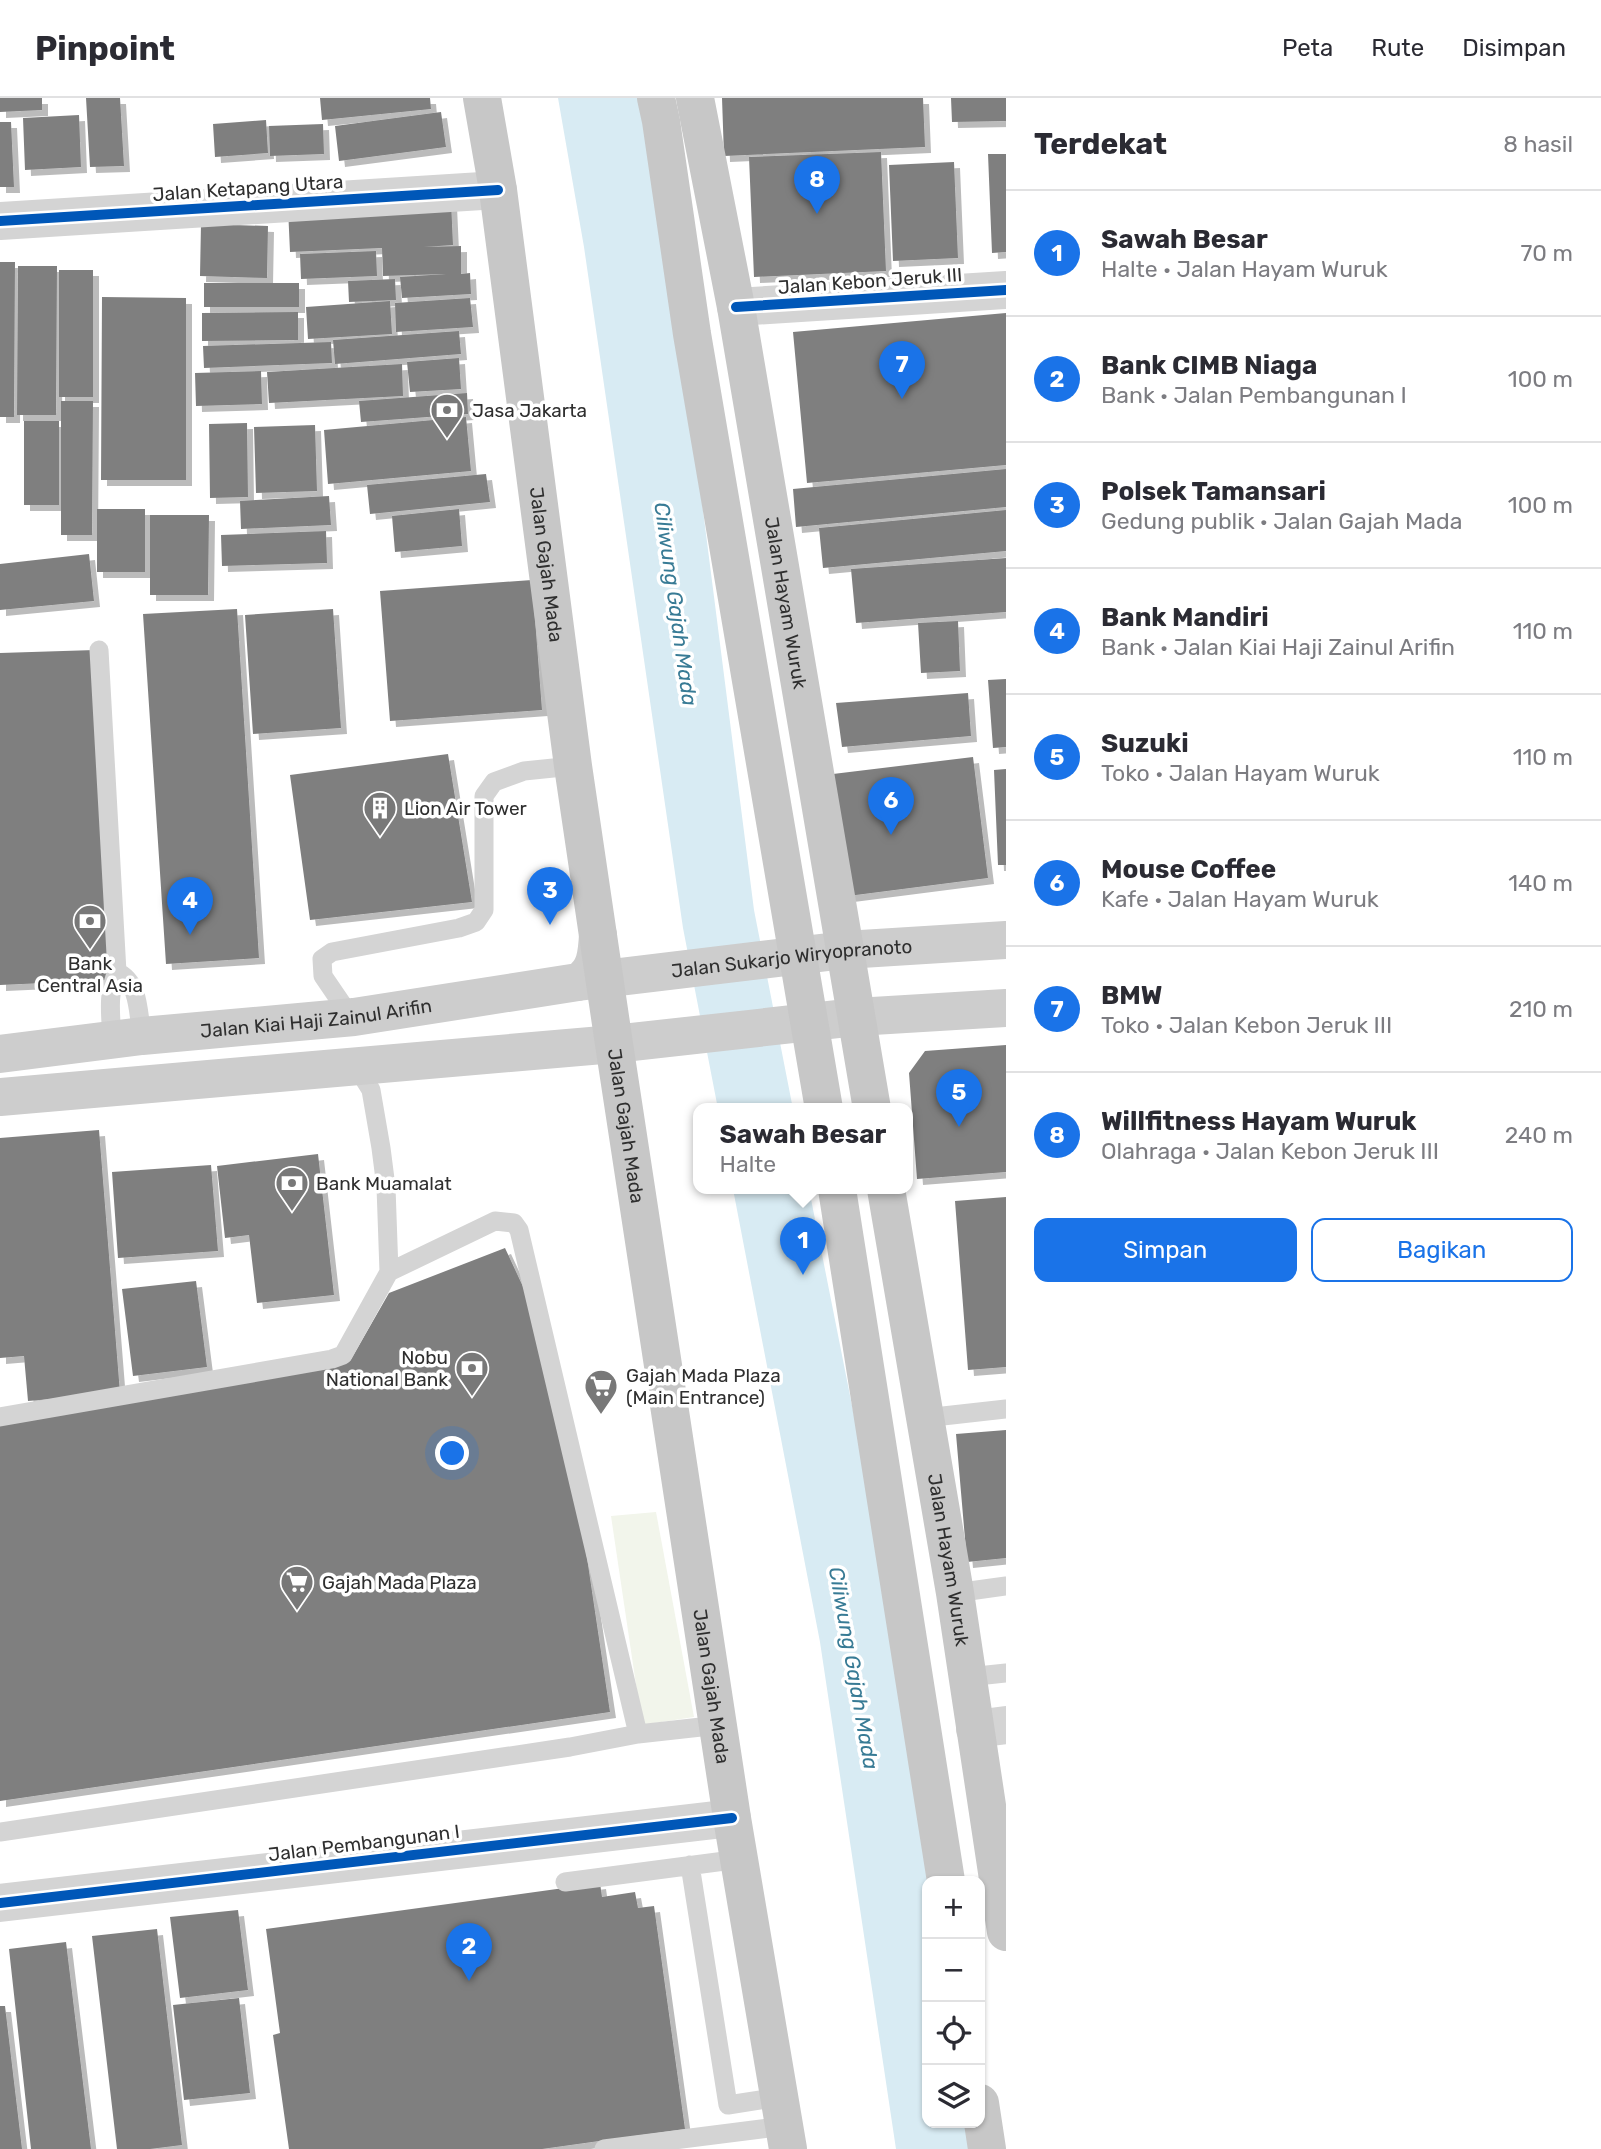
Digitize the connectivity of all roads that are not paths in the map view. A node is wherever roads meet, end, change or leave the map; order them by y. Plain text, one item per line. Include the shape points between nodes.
1 (482, 98) edge
2 (656, 98) edge
3 (695, 98) edge
4 (498, 190) junction
5 (0, 221) edge
6 (1006, 290) edge
7 (736, 307) junction
8 (99, 650) dead end
9 (573, 766) junction
10 (1006, 940) edge
11 (845, 950) junction
12 (785, 957) junction
13 (117, 972) junction
14 (592, 981) junction
15 (1006, 1008) edge
16 (351, 1017) junction
17 (856, 1017) junction
18 (796, 1023) junction
19 (127, 1038) junction
20 (614, 1044) junction
21 (0, 1054) edge
22 (356, 1066) junction
23 (0, 1097) edge
24 (822, 1103) edge
25 (871, 1103) edge
26 (838, 1194) edge
27 (887, 1194) edge
28 (389, 1272) junction
29 (1006, 1409) edge
30 (0, 1417) edge
31 (925, 1418) junction
32 (1006, 1586) edge
33 (955, 1593) junction
34 (1006, 1673) edge
35 (968, 1677) junction
36 (719, 1725) junction
37 (991, 1727) edge
38 (638, 1734) junction
39 (732, 1818) junction
40 (0, 1832) edge
41 (740, 1859) junction
42 (690, 1866) junction
43 (945, 1876) edge
44 (565, 1882) dead end
45 (0, 1903) edge
46 (1006, 1932) edge
47 (784, 2124) edge
48 (984, 2128) edge
49 (604, 2149) edge
50 (987, 2149) edge

1 - 4 main road, Jalan Gajah Mada
2 - 12 main road
3 - 7 main road, Jalan Hayam Wuruk
4 - 5 street, Jalan Ketapang Utara
4 - 9 main road, Jalan Gajah Mada
6 - 7 street, Jalan Kebon Jeruk III
7 - 11 main road, Jalan Hayam Wuruk
8 - 13 lane
9 - 14 main road, Jalan Gajah Mada via 598,935
9 - 16 lane via 524,771 494,782 484,796 484,910 476,922 332,952 322,959 323,976
10 - 11 main road, Jalan Sukarjo Wiryopranoto
11 - 12 main road, Jalan Sukarjo Wiryopranoto
11 - 17 main road, Jalan Hayam Wuruk
12 - 14 main road, Jalan Sukarjo Wiryopranoto
12 - 18 main road
13 - 19 lane via 110,997
13 - 19 lane via 133,985
14 - 16 main road, Jalan Kiai Haji Zainul Arifin
14 - 20 main road, Jalan Gajah Mada
15 - 17 main road
16 - 19 main road, Jalan Kiai Haji Zainul Arifin
16 - 22 main road
17 - 18 main road
17 - 25 main road, Jalan Hayam Wuruk
18 - 20 main road
18 - 24 main road
19 - 21 main road, Jalan Kiai Haji Zainul Arifin
20 - 22 main road
20 - 36 main road, Jalan Gajah Mada
22 - 23 main road
22 - 28 lane via 371,1090 381,1147
26 - 43 main road
27 - 31 main road, Jalan Hayam Wuruk
28 - 30 lane via 343,1355
28 - 38 lane via 495,1221 514,1223 519,1230
29 - 31 lane
31 - 33 main road, Jalan Hayam Wuruk
32 - 33 lane
33 - 35 main road, Jalan Hayam Wuruk
34 - 35 lane
35 - 37 main road, Jalan Hayam Wuruk
36 - 38 lane
36 - 39 main road, Jalan Gajah Mada
37 - 46 main road, Jalan Hayam Wuruk
38 - 40 lane
39 - 41 main road, Jalan Gajah Mada
39 - 45 street, Jalan Pembangunan I
41 - 42 lane
41 - 47 main road, Jalan Gajah Mada
42 - 44 lane
42 - 47 lane via 728,2105
47 - 49 lane
48 - 50 main road

